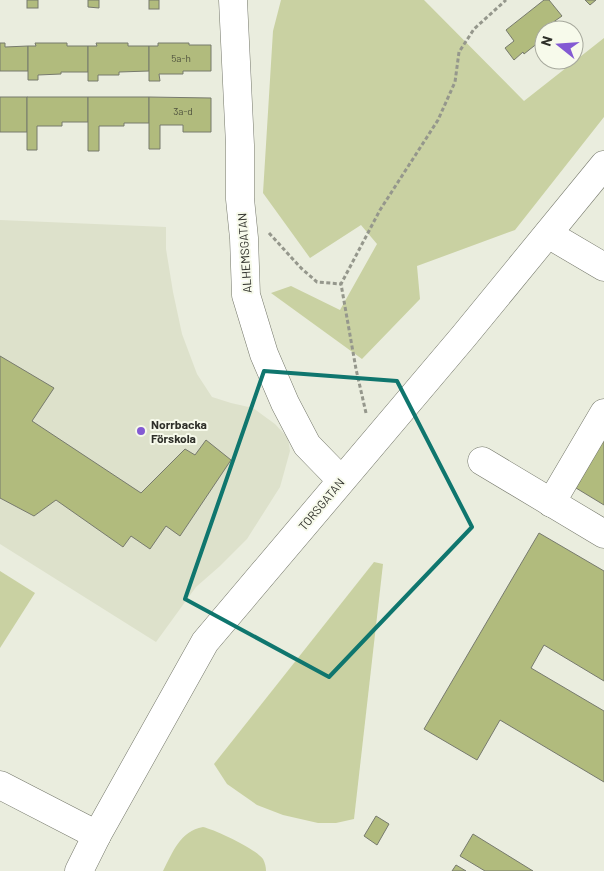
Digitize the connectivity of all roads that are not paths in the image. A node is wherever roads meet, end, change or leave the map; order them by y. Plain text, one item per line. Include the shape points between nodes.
1 (233, 0) edge
2 (604, 165) edge
3 (548, 234) junction
4 (604, 267) edge
5 (604, 413) edge
6 (482, 461) dead end
7 (341, 480) junction
8 (551, 503) junction
9 (604, 534) edge
10 (0, 785) edge
11 (97, 835) junction
12 (79, 871) edge

1 - 7 main road, ALHEMSGATAN via 246,295 264,354 285,403 307,445
2 - 3 main road, TORSGATAN
3 - 4 main road
3 - 7 main road, TORSGATAN
5 - 8 main road
6 - 8 main road
7 - 11 main road, TORSGATAN via 205,642
8 - 9 main road
10 - 11 main road
11 - 12 main road, TORSGATAN

